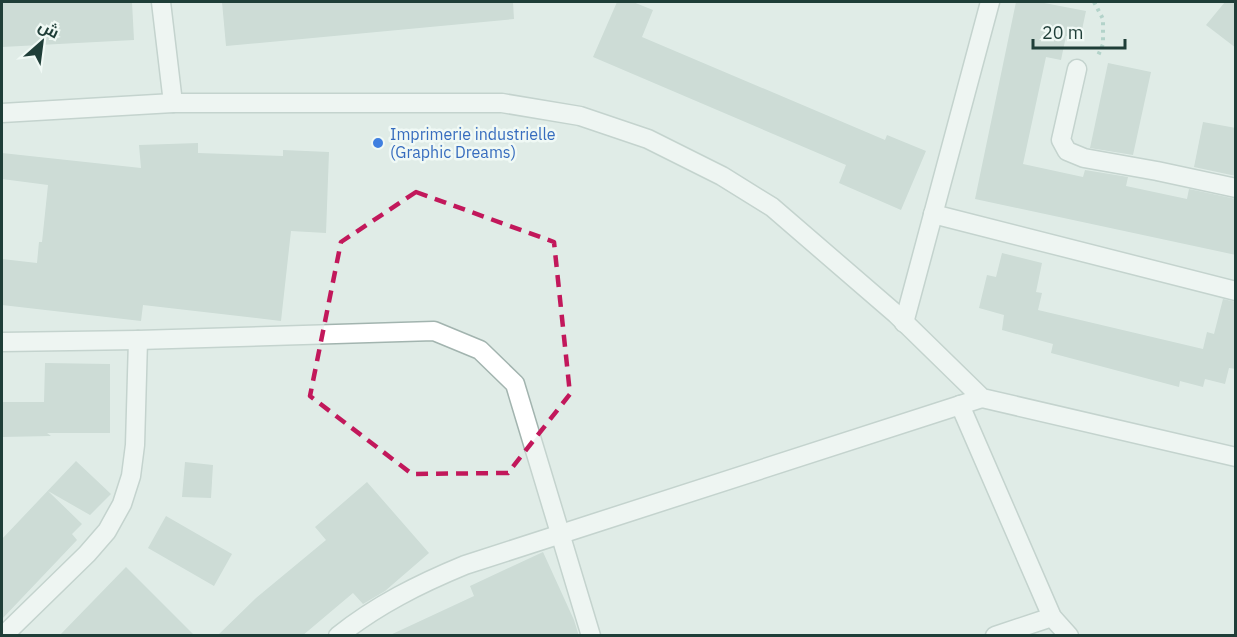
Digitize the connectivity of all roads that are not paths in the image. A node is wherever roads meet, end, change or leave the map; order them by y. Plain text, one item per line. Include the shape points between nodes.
1 (161, 2) edge
2 (990, 2) edge
3 (1077, 69) road end
4 (173, 103) junction
5 (2, 113) edge
6 (1236, 188) edge
7 (933, 214) junction
8 (1236, 291) edge
9 (904, 323) junction
10 (138, 340) junction
11 (2, 342) edge
12 (982, 398) junction
13 (960, 405) junction
14 (1236, 457) edge
15 (561, 534) junction
16 (1052, 617) junction
17 (3, 636) edge
18 (338, 636) edge
19 (591, 636) edge
20 (995, 636) edge
21 (1069, 636) edge

1 - 4 street
2 - 7 street
3 - 6 street via 1061,140 1067,151 1084,158
4 - 5 street
4 - 9 street via 502,103 580,117 648,138 772,207
7 - 8 street
7 - 9 street
9 - 12 street
10 - 11 street
10 - 15 street via 434,331 480,350 515,384
10 - 17 street via 135,445 122,504 107,531 87,554
12 - 13 street
12 - 14 street
13 - 15 street
13 - 16 street
15 - 18 street via 427,581 356,621
15 - 19 street
16 - 20 street
16 - 21 street

